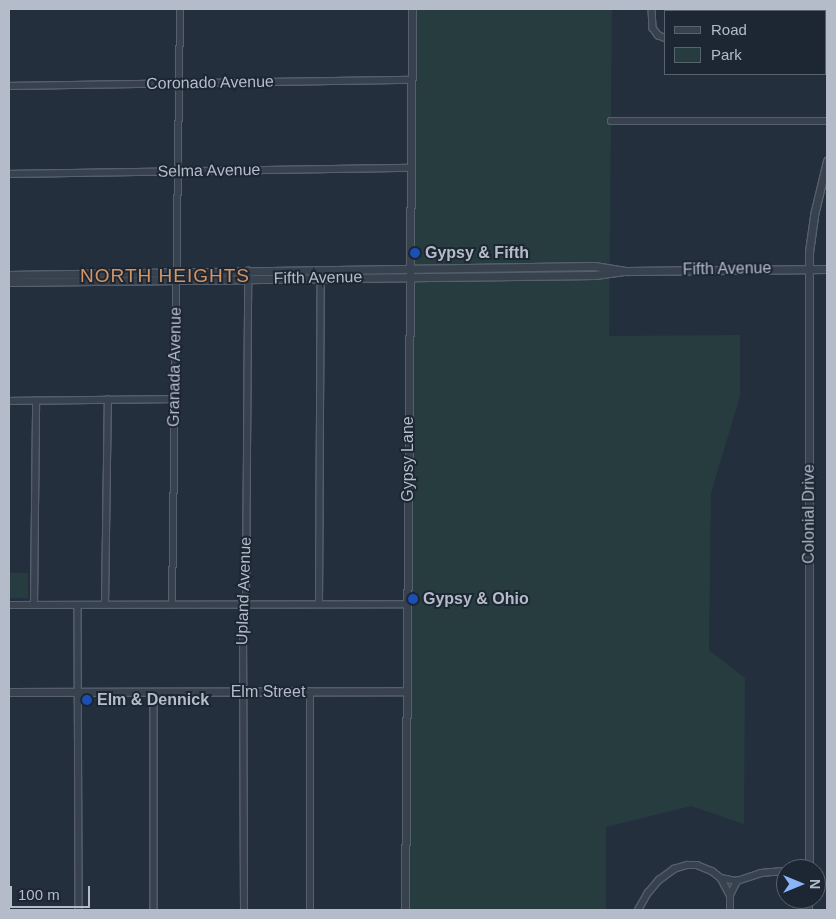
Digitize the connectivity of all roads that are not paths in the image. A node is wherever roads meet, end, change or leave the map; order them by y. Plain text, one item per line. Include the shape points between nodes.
1 (180, 9) edge
2 (412, 9) edge
3 (652, 9) edge
4 (664, 38) edge
5 (411, 80) junction
6 (179, 84) junction
7 (9, 86) edge
8 (611, 121) dead end
9 (827, 121) edge
10 (827, 161) edge
11 (410, 168) junction
12 (178, 171) junction
13 (826, 172) edge
14 (9, 174) edge
15 (410, 268) junction
16 (809, 269) junction
17 (827, 269) edge
18 (627, 270) junction
19 (248, 271) junction
20 (9, 275) edge
21 (321, 275) junction
22 (177, 276) junction
23 (409, 277) junction
24 (248, 279) junction
25 (9, 282) edge
26 (175, 399) junction
27 (108, 400) junction
28 (9, 401) edge
29 (36, 401) junction
30 (319, 604) junction
31 (407, 604) junction
32 (9, 605) edge
33 (34, 605) junction
34 (78, 605) junction
35 (105, 605) junction
36 (172, 605) junction
37 (244, 605) junction
38 (406, 691) junction
39 (9, 692) edge
40 (79, 692) junction
41 (154, 692) junction
42 (242, 692) junction
43 (310, 692) junction
44 (809, 859) edge
45 (776, 872) edge
46 (721, 878) junction
47 (737, 881) junction
48 (730, 895) junction
49 (80, 910) edge
50 (154, 910) edge
51 (244, 910) edge
52 (310, 910) edge
53 (405, 910) edge
54 (638, 910) edge
55 (730, 910) edge

1 - 6 street, Granada Avenue
2 - 5 street, Gypsy Lane
3 - 4 street via 653,28
5 - 6 street, Coronado Avenue
5 - 11 street, Gypsy Lane
6 - 7 street, Coronado Avenue
6 - 12 street, Granada Avenue
8 - 9 street
10 - 13 street, Colonial Drive
11 - 12 street, Selma Avenue
11 - 15 street, Gypsy Lane
12 - 14 street, Selma Avenue
12 - 22 street, Granada Avenue
13 - 16 street, Colonial Drive via 810,241
15 - 18 street, Fifth Avenue via 594,266
15 - 21 street, Fifth Avenue
15 - 23 street, Gypsy Lane
16 - 17 street, Fifth Avenue
16 - 18 street, Fifth Avenue
16 - 44 street, Colonial Drive
18 - 23 street, Fifth Avenue via 594,275
19 - 21 street, Fifth Avenue
19 - 22 street, Fifth Avenue
19 - 24 street, Upland Avenue
20 - 22 street, Fifth Avenue
21 - 23 street, Fifth Avenue
21 - 24 street, Fifth Avenue
21 - 30 street
22 - 24 street, Fifth Avenue
22 - 25 street, Fifth Avenue
22 - 26 street, Granada Avenue
23 - 31 street, Gypsy Lane
24 - 37 street, Upland Avenue
26 - 27 street
26 - 36 street, Granada Avenue
27 - 29 street
27 - 35 street
28 - 29 street
29 - 33 street
30 - 31 street
30 - 37 street
31 - 38 street, Gypsy Lane
32 - 33 street
33 - 34 street
34 - 35 street
34 - 40 street
35 - 36 street
36 - 37 street
37 - 42 street, Upland Avenue
38 - 43 street, Elm Street
38 - 53 street, Gypsy Lane
39 - 40 street, Elm Street
40 - 41 street, Elm Street
40 - 49 street
41 - 42 street, Elm Street
41 - 50 street
42 - 43 street, Elm Street
42 - 51 street, Upland Avenue
43 - 52 street
45 - 47 street
46 - 47 street
46 - 48 street
46 - 54 street via 697,865 674,869 654,885
47 - 48 street
48 - 55 street

